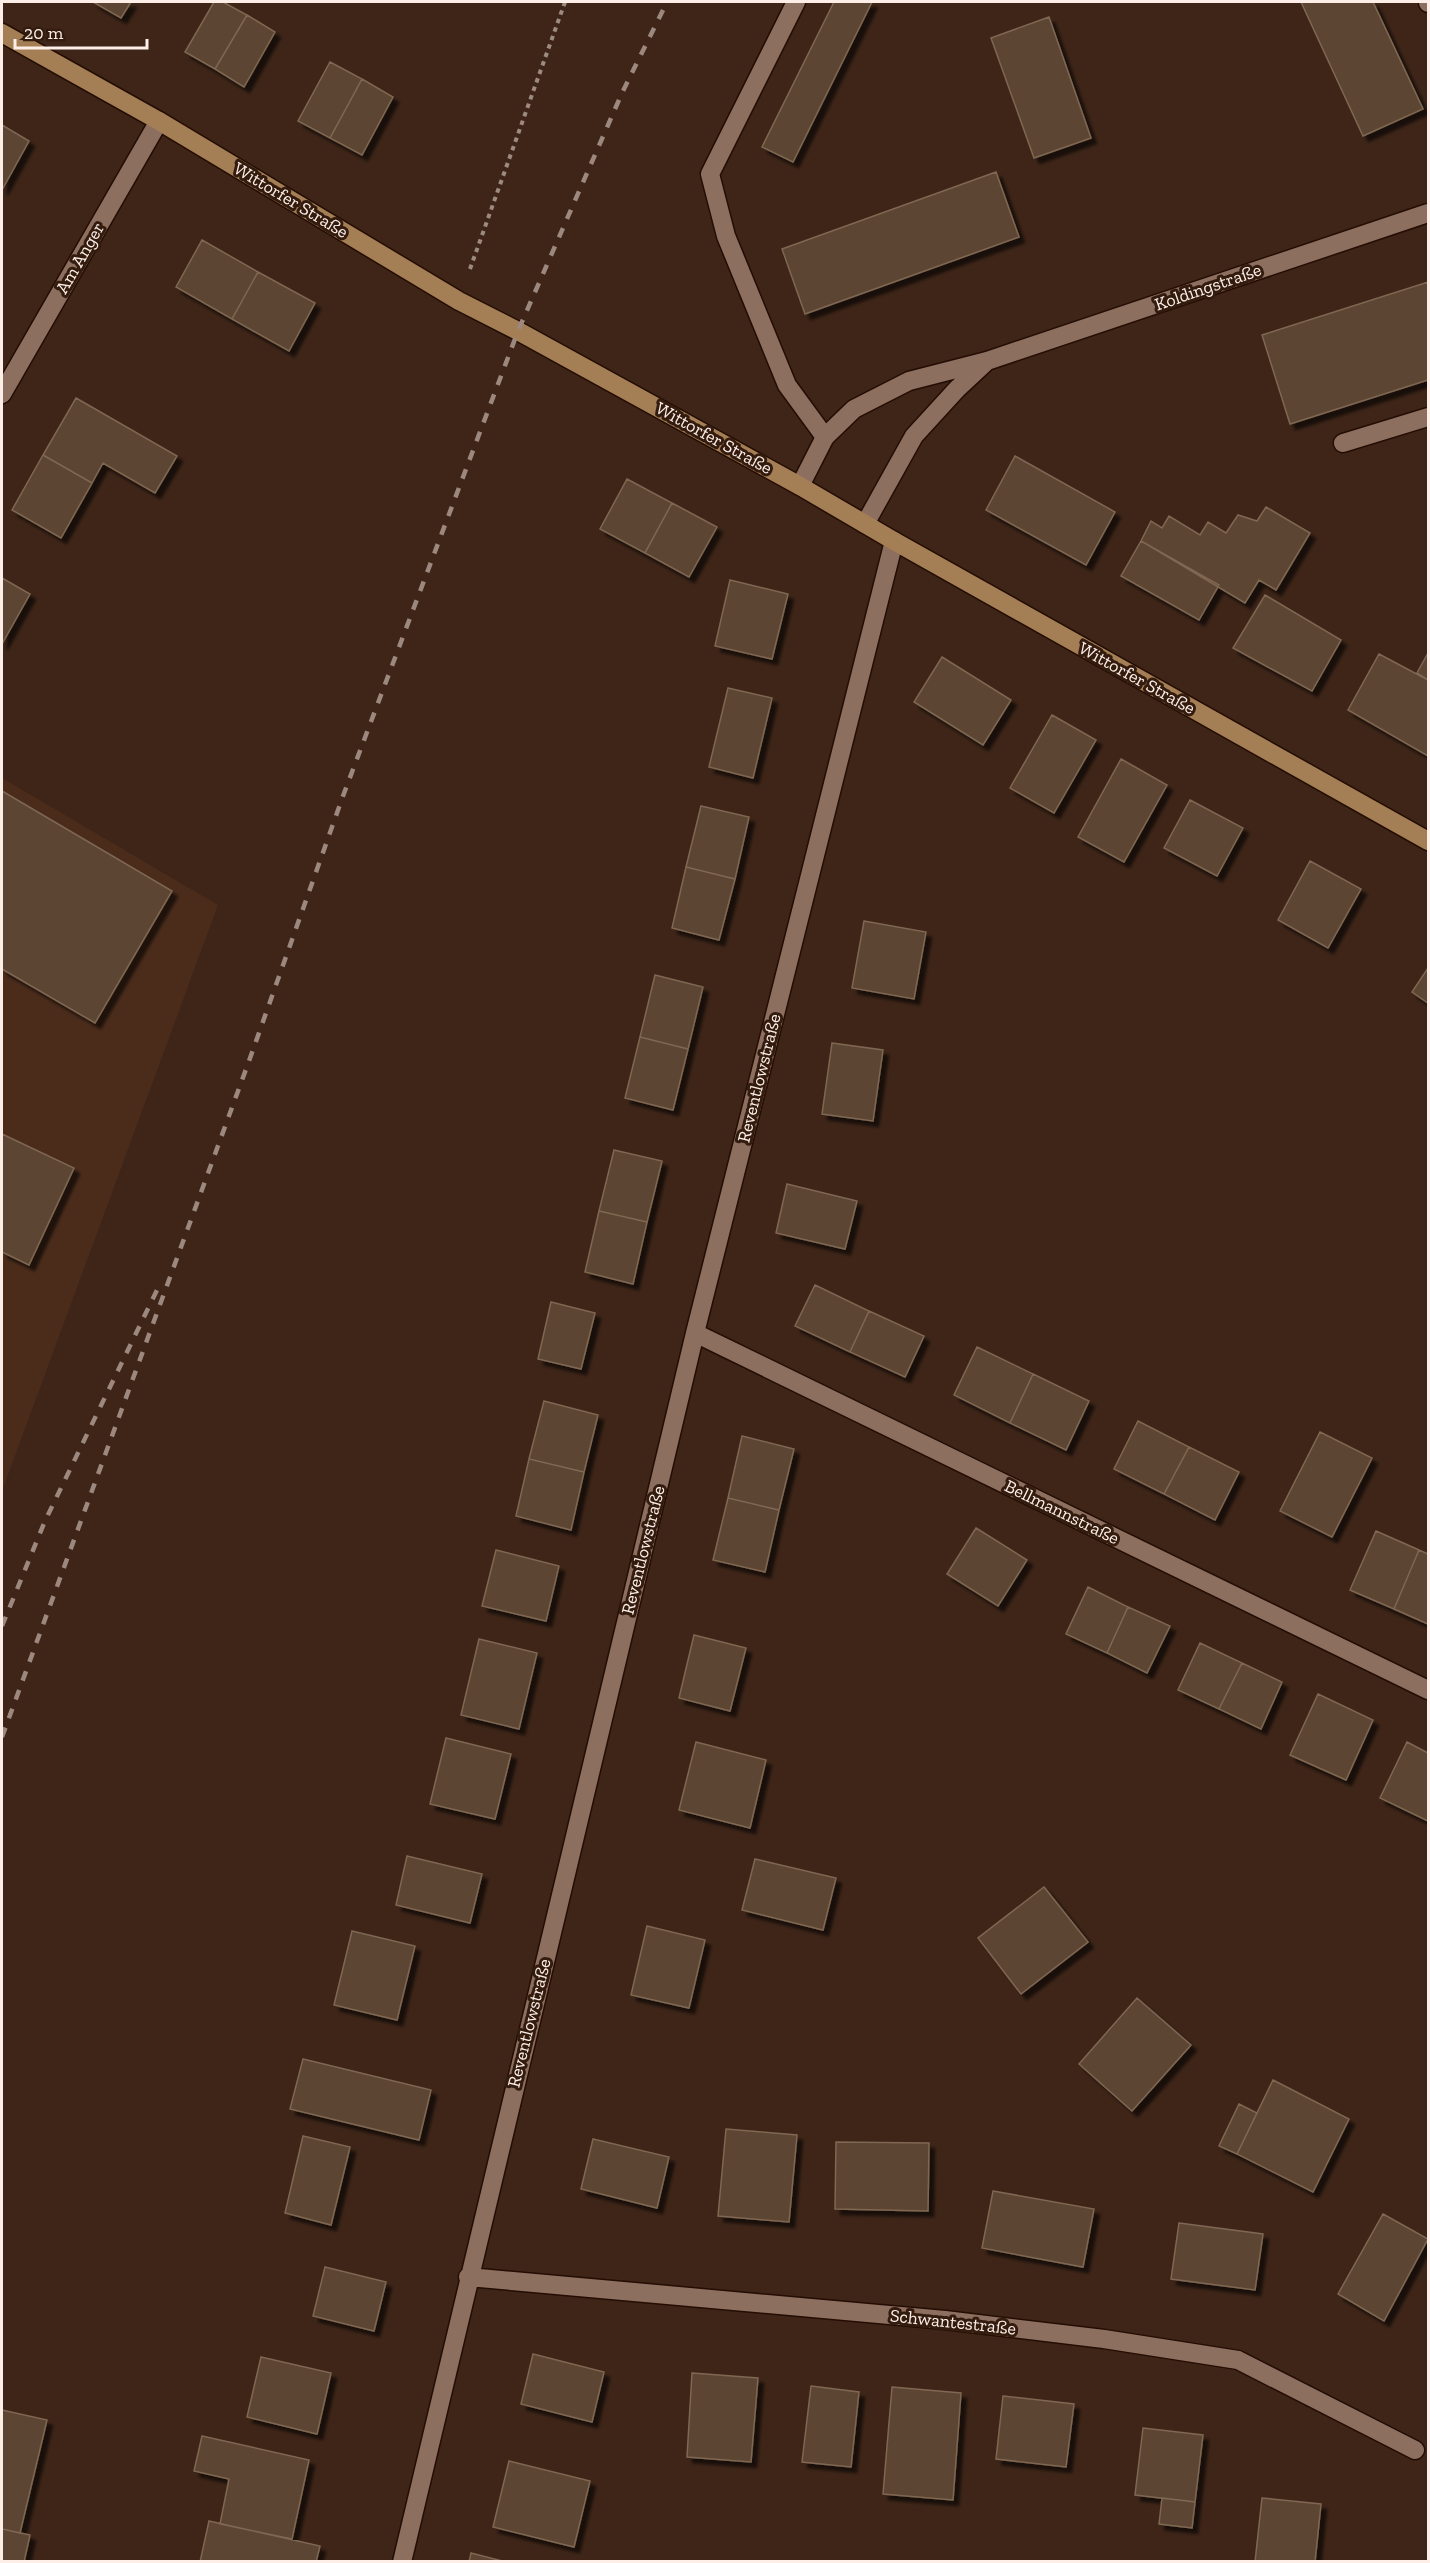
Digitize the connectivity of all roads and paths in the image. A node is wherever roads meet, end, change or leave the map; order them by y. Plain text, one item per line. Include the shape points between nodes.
1 (565, 2) edge
2 (796, 2) edge
3 (2, 33) edge
4 (159, 121) junction
5 (1428, 213) edge
6 (459, 301) junction
7 (987, 361) junction
8 (2, 394) edge
9 (1428, 417) edge
10 (825, 437) junction
11 (1343, 443) dead end
12 (800, 486) junction
13 (865, 524) junction
14 (894, 541) junction
15 (1428, 841) edge
16 (695, 1333) junction
17 (1428, 1690) edge
18 (468, 2277) junction
19 (1415, 2450) dead end
20 (402, 2562) edge

1 - 6 path
2 - 10 street via 710,174 726,236 787,385
3 - 4 street, Wittorfer Straße
4 - 6 street, Wittorfer Straße
4 - 8 street, Am Anger
5 - 7 street, Koldingstraße
6 - 12 street, Wittorfer Straße
7 - 10 street, Koldingstraße via 909,381 854,409
7 - 13 street, Koldingstraße via 914,436
9 - 11 street
10 - 12 street, Koldingstraße
12 - 13 street, Wittorfer Straße
13 - 14 street, Wittorfer Straße
14 - 15 street, Wittorfer Straße
14 - 16 street, Reventlowstraße
16 - 17 street, Bellmannstraße
16 - 18 street, Reventlowstraße
18 - 19 street, Schwantestraße via 945,2320 1238,2360
18 - 20 street, Reventlowstraße

